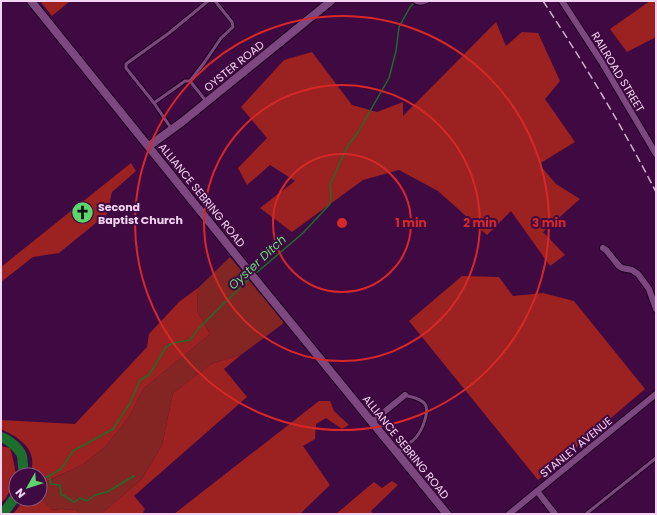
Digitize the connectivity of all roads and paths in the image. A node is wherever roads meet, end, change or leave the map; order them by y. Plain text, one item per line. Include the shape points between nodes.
1 (32, 1) edge
2 (208, 1) edge
3 (216, 1) edge
4 (331, 1) edge
5 (428, 1) edge
6 (562, 1) edge
7 (415, 2) edge
8 (190, 81) junction
9 (207, 102) junction
10 (154, 104) junction
11 (172, 129) junction
12 (149, 146) junction
13 (656, 154) edge
14 (603, 248) dead end
15 (656, 310) edge
16 (656, 394) edge
17 (405, 396) joint
18 (372, 422) junction
19 (397, 452) junction
20 (656, 458) edge
21 (537, 491) junction
22 (447, 514) edge
23 (509, 514) edge
24 (555, 514) edge
25 (586, 514) edge

1 - 12 street, ALLIANCE SEBRING ROAD
2 - 10 lane via 126,64 126,68
3 - 8 lane via 233,27 221,38
4 - 9 street, OYSTER ROAD
5 - 7 lane via 423,4
6 - 13 street, RAILROAD STREET
8 - 9 lane
8 - 10 lane via 185,81
9 - 11 street, OYSTER ROAD
10 - 11 lane
11 - 12 street, OYSTER ROAD
12 - 18 street, ALLIANCE SEBRING ROAD
14 - 15 street via 619,266 638,274 649,290
16 - 21 street, STANLEY AVENUE
17 - 18 street
17 - 19 lane via 416,398 425,404 427,411 417,436
18 - 19 street, ALLIANCE SEBRING ROAD
19 - 22 street, ALLIANCE SEBRING ROAD
20 - 25 lane
21 - 23 street, STANLEY AVENUE
21 - 24 street

